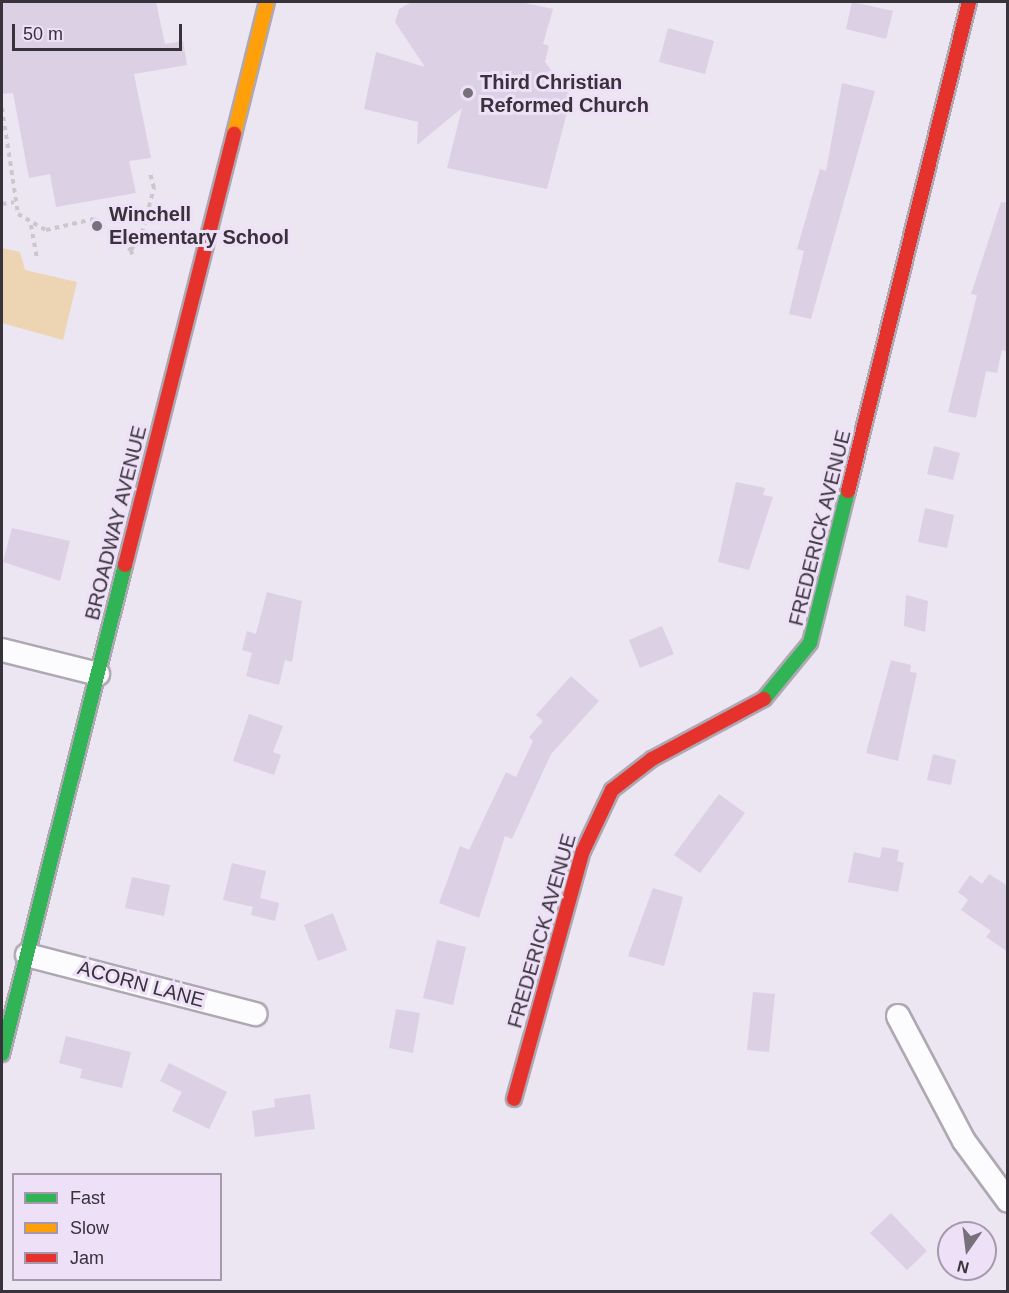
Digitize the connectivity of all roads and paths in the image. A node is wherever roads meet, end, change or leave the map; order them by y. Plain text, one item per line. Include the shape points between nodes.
1 (267, 2) edge
2 (969, 2) edge
3 (2, 108) edge
4 (3, 126) edge
5 (150, 173) dead end
6 (14, 202) junction
7 (2, 204) edge
8 (31, 225) junction
9 (131, 250) junction
10 (36, 259) dead end
11 (133, 259) dead end
12 (2, 650) edge
13 (98, 674) junction
14 (27, 955) junction
15 (255, 1014) dead end
16 (898, 1016) dead end
17 (2, 1054) edge
18 (514, 1099) dead end
19 (1008, 1201) edge

1 - 13 street, BROADWAY AVENUE
2 - 18 street, FREDERICK AVENUE via 810,643 777,690 744,713 652,759 612,790 584,851
3 - 4 path
4 - 6 path
5 - 9 path via 154,188 142,233
6 - 7 path
6 - 8 path via 18,214
8 - 9 path via 46,230 94,219
8 - 10 path
9 - 11 path
12 - 13 street
13 - 14 street, BROADWAY AVENUE
14 - 15 street, ACORN LANE
14 - 17 street, BROADWAY AVENUE
16 - 19 street via 964,1141

